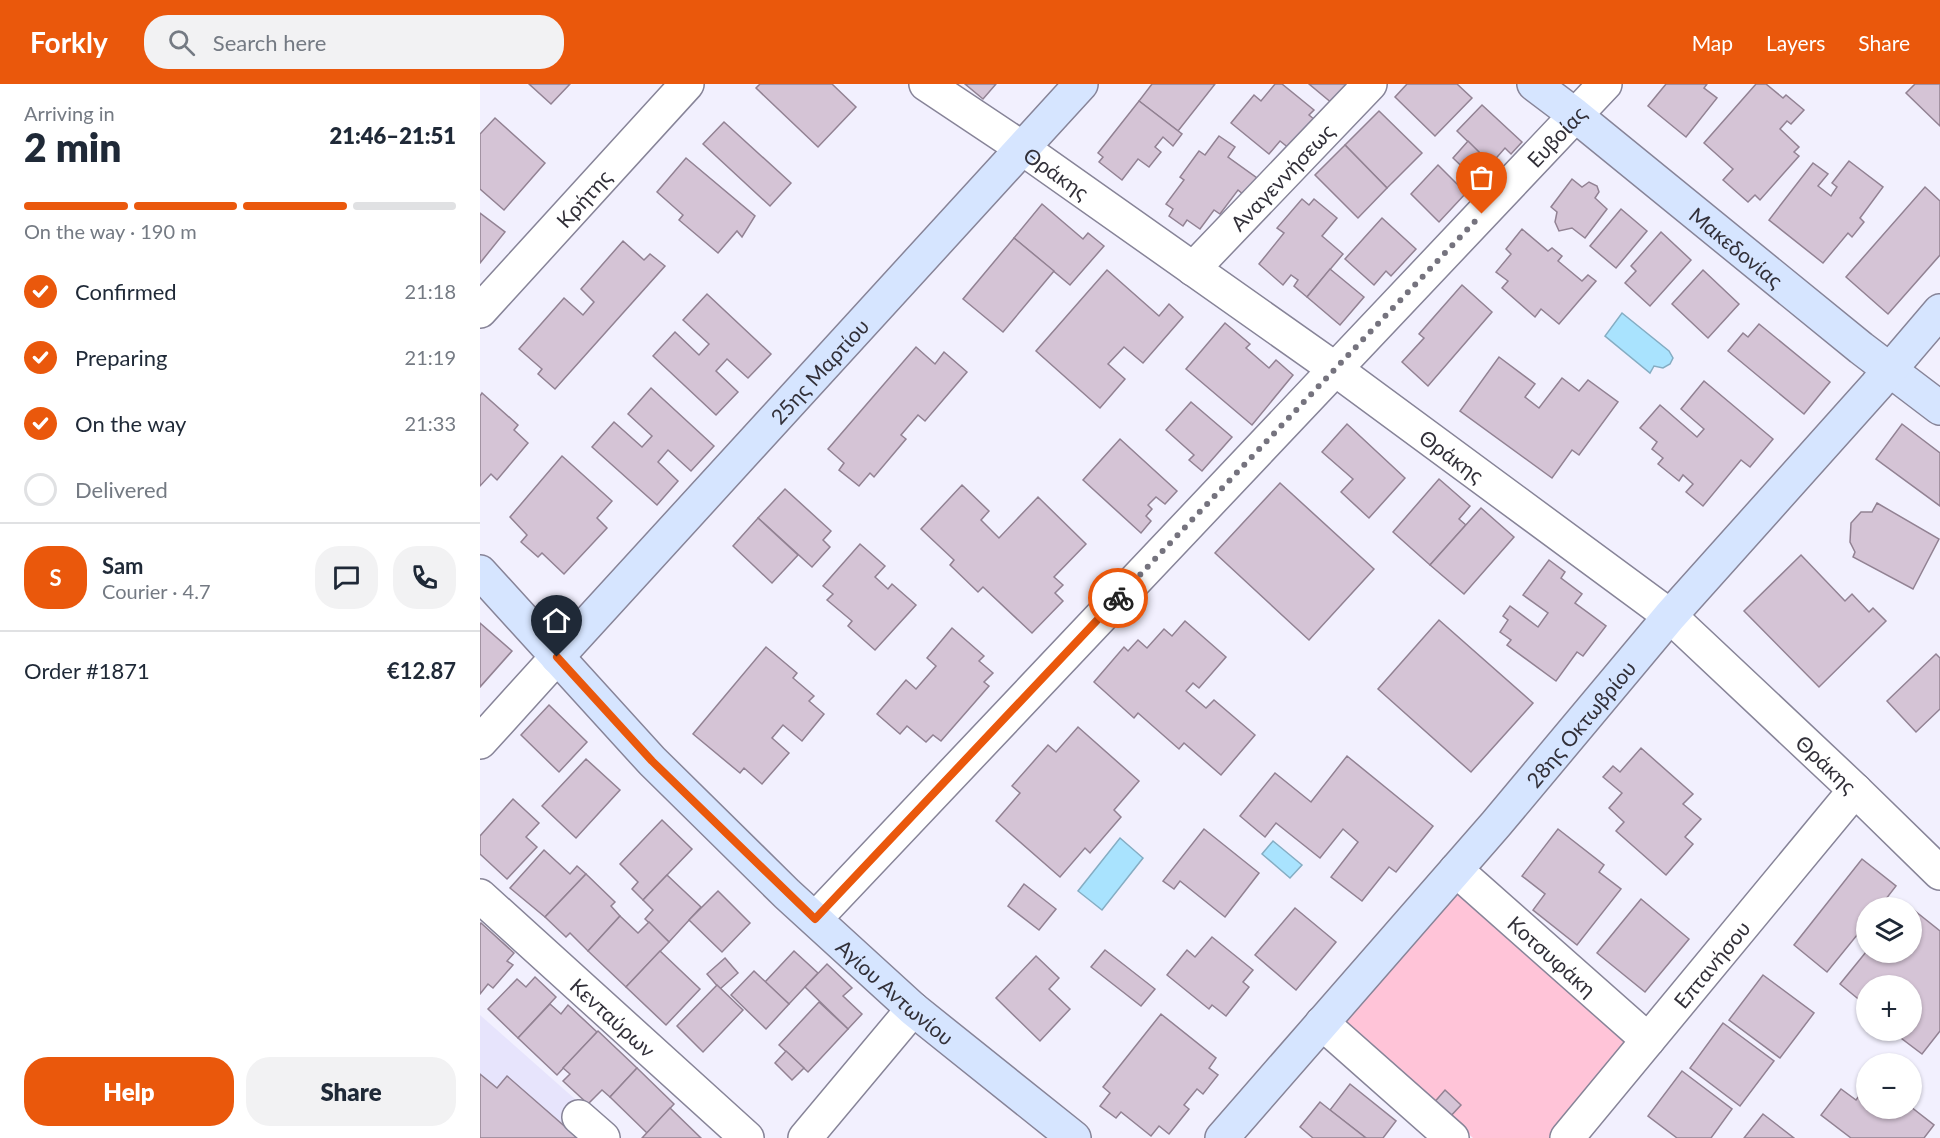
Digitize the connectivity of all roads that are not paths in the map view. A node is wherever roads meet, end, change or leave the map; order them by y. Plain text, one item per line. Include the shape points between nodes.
1 (687, 84) edge
2 (926, 84) edge
3 (1081, 84) edge
4 (1370, 84) edge
5 (1534, 84) edge
6 (1605, 84) edge
7 (1575, 115) junction
8 (1022, 148) junction
9 (1193, 269) junction
10 (480, 311) edge
11 (1940, 311) edge
12 (1335, 369) junction
13 (1890, 370) junction
14 (1940, 408) edge
15 (480, 572) edge
16 (1670, 616) junction
17 (557, 657) junction
18 (480, 742) edge
19 (1855, 790) junction
20 (1456, 870) junction
21 (1940, 873) edge
22 (480, 896) edge
23 (815, 919) junction
24 (913, 1009) junction
25 (1322, 1023) junction
26 (1648, 1040) junction
27 (747, 1138) edge
28 (805, 1138) edge
29 (1074, 1138) edge
30 (1222, 1138) edge
31 (1452, 1138) edge
32 (1568, 1138) edge

1 - 10 street, Κρήτης
2 - 8 street, Θράκης
3 - 8 street, 25ης Μαρτίου
4 - 9 street, Αναγεννήσεως
5 - 7 street, Μακεδονίας
6 - 7 street, Ευβοίας
7 - 12 street, Ευβοίας
7 - 13 street, Μακεδονίας
8 - 9 street, Θράκης
8 - 17 street, 25ης Μαρτίου
9 - 12 street, Θράκης
11 - 13 street, 28ης Οκτωβρίου
12 - 16 street, Θράκης
12 - 23 street, Ευβοίας
13 - 14 street, Μακεδονίας
13 - 16 street, 28ης Οκτωβρίου
15 - 17 street, Αγίου Αντωνίου
16 - 19 street, Θράκης
16 - 20 street, 28ης Οκτωβρίου
17 - 18 street
17 - 23 street, Αγίου Αντωνίου via 652,761
19 - 21 street, Θράκης
19 - 26 street, Επτανήσου
20 - 25 street, 28ης Οκτωβρίου
20 - 26 street, Κοτσυφάκη
22 - 27 street, Κενταύρων
23 - 24 street, Αγίου Αντωνίου
24 - 28 street
24 - 29 street, Αγίου Αντωνίου
25 - 30 street, 28ης Οκτωβρίου
25 - 31 street
26 - 32 street, Επτανήσου

